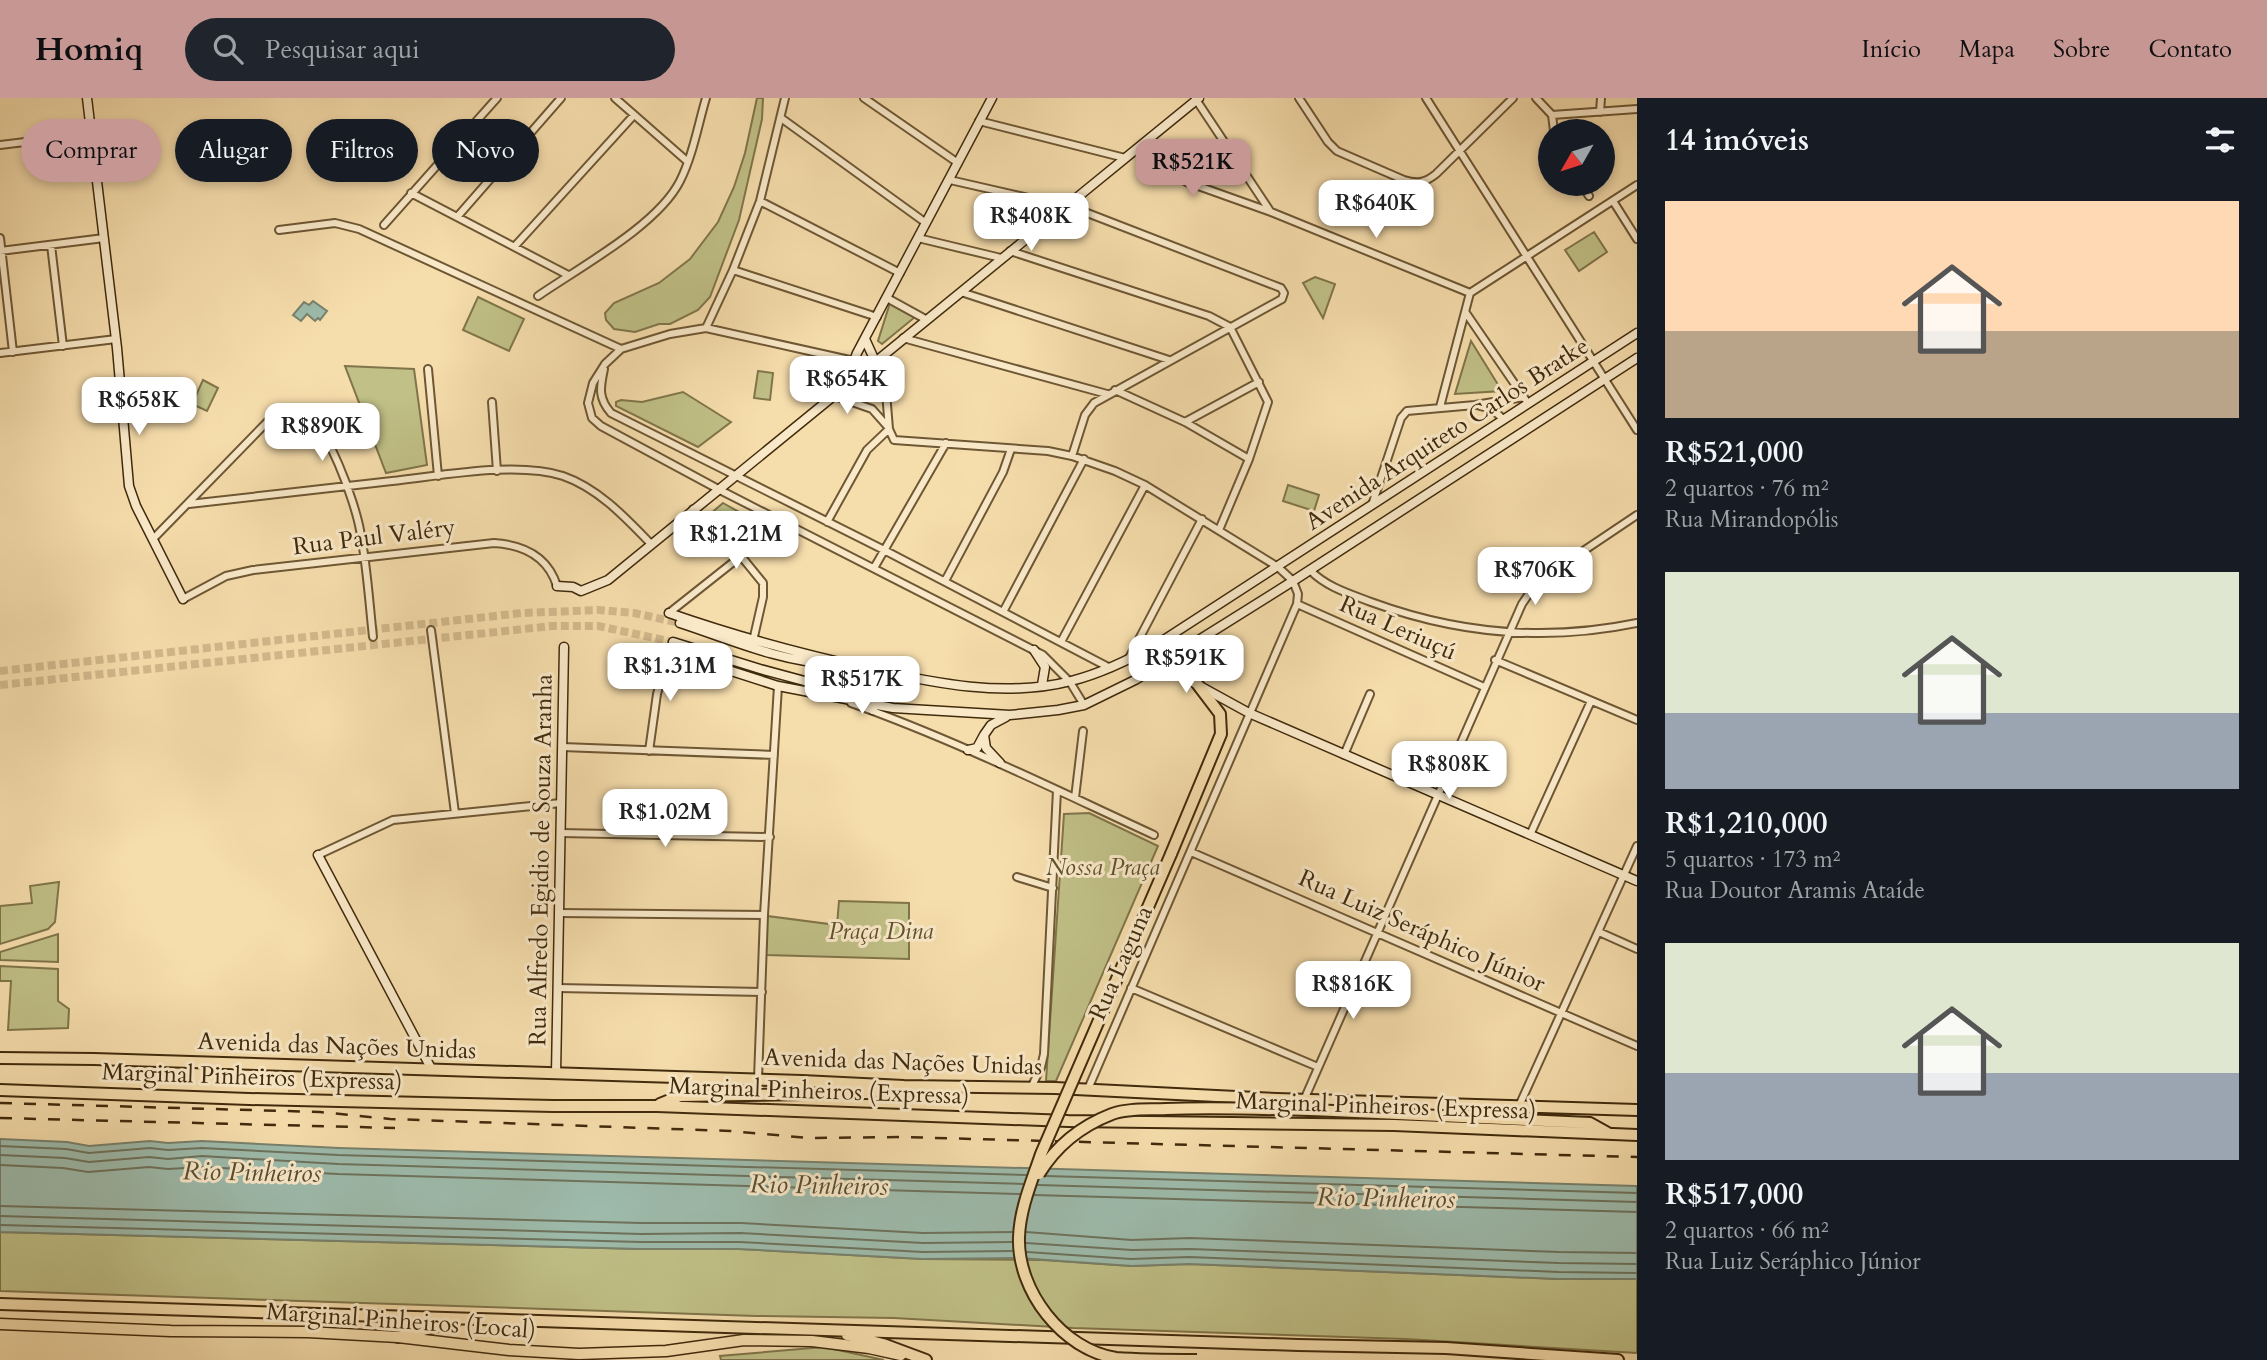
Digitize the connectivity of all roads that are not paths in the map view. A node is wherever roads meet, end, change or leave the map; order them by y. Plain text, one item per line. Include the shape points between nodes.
1 (87, 98) edge
2 (497, 98) edge
3 (561, 98) edge
4 (615, 98) edge
5 (706, 98) edge
6 (785, 98) edge
7 (864, 98) edge
8 (1299, 98) edge
9 (1426, 98) edge
10 (1513, 98) edge
11 (1536, 98) edge
12 (1601, 98) edge
13 (1196, 99) edge
14 (987, 100) edge
15 (1637, 109) edge
16 (1600, 112) junction
17 (634, 115) junction
18 (1552, 115) junction
19 (781, 118) junction
20 (89, 119) edge
21 (1552, 119) edge
22 (979, 121) junction
23 (21, 142) edge
24 (1144, 142) junction
25 (0, 145) edge
26 (1459, 152) junction
27 (1125, 158) junction
28 (688, 162) junction
29 (958, 163) junction
30 (950, 180) junction
31 (97, 182) edge
32 (1637, 185) edge
33 (411, 193) junction
34 (760, 201) junction
35 (1613, 201) junction
36 (1066, 206) junction
37 (1270, 212) junction
38 (458, 216) junction
39 (926, 223) junction
40 (383, 225) dead end
41 (279, 230) dead end
42 (0, 238) edge
43 (104, 238) junction
44 (918, 238) junction
45 (1637, 239) edge
46 (51, 245) junction
47 (515, 246) junction
48 (1, 251) edge
49 (1010, 251) junction
50 (1526, 257) junction
51 (1001, 258) junction
52 (733, 270) junction
53 (900, 273) junction
54 (568, 275) junction
55 (961, 292) junction
56 (1470, 293) junction
57 (538, 296) dead end
58 (887, 298) junction
59 (1466, 313) junction
60 (877, 317) junction
61 (927, 320) junction
62 (1230, 327) junction
63 (706, 328) junction
64 (1637, 333) edge
65 (903, 338) junction
66 (865, 339) junction
67 (116, 340) junction
68 (63, 346) junction
69 (621, 349) junction
70 (13, 352) junction
71 (0, 353) edge
72 (1637, 358) edge
73 (1169, 360) junction
74 (854, 361) junction
75 (875, 361) junction
76 (1593, 362) junction
77 (605, 364) junction
78 (428, 369) dead end
79 (1604, 379) junction
80 (1259, 382) junction
81 (845, 385) junction
82 (591, 388) junction
83 (600, 389) junction
84 (1115, 390) junction
85 (1107, 394) junction
86 (832, 395) junction
87 (1526, 400) junction
88 (492, 402) dead end
89 (888, 404) junction
90 (604, 405) junction
91 (1475, 405) junction
92 (1440, 407) junction
93 (872, 409) junction
94 (593, 419) junction
95 (1503, 419) junction
96 (1185, 422) junction
97 (889, 429) junction
98 (1637, 430) edge
99 (946, 443) junction
100 (1011, 449) junction
101 (1072, 456) junction
102 (1084, 459) junction
103 (1249, 459) junction
104 (497, 471) junction
105 (735, 474) junction
106 (438, 476) junction
107 (1145, 485) junction
108 (347, 486) junction
109 (718, 489) junction
110 (189, 503) junction
111 (1372, 505) junction
112 (693, 509) junction
113 (1637, 515) edge
114 (1202, 519) junction
115 (827, 522) junction
116 (1219, 530) junction
117 (153, 539) junction
118 (651, 544) junction
119 (884, 550) junction
120 (741, 556) junction
121 (364, 557) junction
122 (1278, 567) junction
123 (874, 568) junction
124 (1310, 570) junction
125 (1293, 581) junction
126 (945, 582) junction
127 (557, 586) joint
128 (183, 599) joint
129 (1297, 604) junction
130 (669, 612) joint
131 (1003, 612) junction
132 (1637, 623) edge
133 (680, 624) tunnel mouth
134 (431, 630) dead end
135 (1507, 633) junction
136 (373, 637) dead end
137 (753, 641) junction
138 (673, 642) tunnel mouth
139 (1061, 642) junction
140 (564, 647) dead end
141 (1034, 650) junction
142 (669, 651) joint
143 (1495, 660) junction
144 (1127, 662) junction
145 (850, 665) junction
146 (1110, 668) junction
147 (889, 673) junction
148 (1135, 680) junction
149 (1070, 682) junction
150 (778, 685) junction
151 (1042, 685) junction
152 (1198, 685) junction
153 (1484, 688) junction
154 (1370, 694) dead end
155 (1591, 701) junction
156 (870, 704) junction
157 (1084, 705) junction
158 (1249, 713) junction
159 (1010, 715) junction
160 (1637, 720) edge
161 (1083, 731) dead end
162 (984, 735) junction
163 (562, 747) junction
164 (968, 750) junction
165 (649, 751) junction
166 (774, 755) junction
167 (1344, 755) junction
168 (1000, 763) junction
169 (1057, 790) junction
170 (1437, 794) junction
171 (1075, 798) junction
172 (561, 803) junction
173 (455, 813) junction
174 (560, 833) junction
175 (1154, 835) dead end
176 (1530, 835) junction
177 (770, 837) junction
178 (1637, 846) edge
179 (1191, 852) junction
180 (318, 855) joint
181 (1624, 875) junction
182 (1017, 877) dead end
183 (1637, 881) edge
184 (1053, 888) junction
185 (559, 913) junction
186 (764, 915) junction
187 (1378, 931) junction
188 (1599, 932) junction
189 (1637, 949) edge
190 (558, 988) junction
191 (1132, 988) junction
192 (762, 992) junction
193 (1562, 1013) junction
194 (1637, 1046) edge
195 (0, 1058) edge
196 (1318, 1067) junction
197 (432, 1070) junction
198 (556, 1074) junction
199 (758, 1079) junction
200 (904, 1086) junction
201 (1031, 1088) junction
202 (1088, 1089) junction
203 (0, 1090) edge
204 (1304, 1100) junction
205 (657, 1105) junction
206 (1519, 1106) junction
207 (1637, 1110) edge
208 (1611, 1134) junction
209 (1637, 1135) edge
210 (1029, 1190) junction
211 (0, 1304) edge
212 (469, 1318) junction
213 (0, 1324) edge
214 (828, 1330) junction
215 (398, 1337) junction
216 (1593, 1358) junction
217 (924, 1360) edge
218 (1198, 1360) edge
219 (1540, 1360) edge
220 (1618, 1360) edge

1 - 20 street
2 - 33 street
3 - 38 street
4 - 17 street
5 - 28 street
6 - 19 street
7 - 29 street
8 - 26 street via 1337,151 1404,180 1429,180
9 - 26 street
10 - 26 street
11 - 18 street
12 - 16 street
13 - 24 street
13 - 37 street
14 - 22 street
15 - 16 street
16 - 18 street
17 - 28 street
17 - 47 street
18 - 21 street
19 - 34 street
19 - 39 street
22 - 27 street
22 - 29 street
23 - 25 street
24 - 27 street
24 - 37 street via 1178,178
26 - 50 street
27 - 36 street
28 - 54 street via 679,183 652,216
29 - 30 street
30 - 36 street
30 - 39 street
31 - 43 street
32 - 35 street
33 - 38 street
33 - 40 street
34 - 52 street
34 - 53 street
35 - 45 street
35 - 50 street
36 - 49 street
36 - 62 street via 1281,288 1282,299
37 - 56 street
38 - 47 street
39 - 44 street
41 - 69 street via 335,223 359,229
42 - 48 street
43 - 46 street
43 - 67 street
44 - 51 street
44 - 53 street
46 - 48 street
46 - 68 street
47 - 54 street
48 - 70 street
49 - 51 street
49 - 62 street via 1209,316
50 - 56 street
50 - 76 street
51 - 55 street
52 - 60 street
52 - 63 street
53 - 58 street
54 - 57 street
55 - 61 street
55 - 73 street
56 - 59 street
58 - 60 street
58 - 61 street
59 - 87 street
59 - 92 street
60 - 66 street
61 - 65 street
62 - 73 street
62 - 80 street
63 - 69 street
63 - 74 street
64 - 76 street, Avenida Arquiteto Carlos Bratke
65 - 75 street
65 - 85 street
66 - 74 street
66 - 75 street
67 - 68 street
67 - 117 street via 129,486
68 - 70 street
69 - 77 street
70 - 71 street
72 - 79 street, Avenida Arquiteto Carlos Bratke
73 - 84 street
74 - 81 street
75 - 81 street
75 - 89 street via 883,373
76 - 79 street
76 - 87 street, Avenida Arquiteto Carlos Bratke
77 - 82 street
77 - 83 street
78 - 106 street
79 - 98 street
79 - 124 street, Avenida Arquiteto Carlos Bratke
80 - 96 street
80 - 103 street via 1268,405
81 - 86 street
82 - 83 street
82 - 94 street via 588,403
83 - 90 street
84 - 85 street
84 - 96 street
85 - 101 street via 1087,410
86 - 93 street
86 - 105 street
87 - 91 street
87 - 95 street, Avenida Arquiteto Carlos Bratke
88 - 104 street
89 - 93 street
89 - 97 street
90 - 94 street
90 - 105 street via 611,413
91 - 92 street
91 - 95 street via 1492,409
92 - 111 street via 1410,409 1404,414
93 - 97 street
94 - 109 street
95 - 111 street, Avenida Arquiteto Carlos Bratke
96 - 103 street
97 - 99 street via 897,441
97 - 115 street via 867,450
99 - 100 street
99 - 119 street
100 - 101 street
100 - 126 street
101 - 102 street
102 - 107 street
102 - 131 street
103 - 116 street
104 - 106 street
104 - 118 street via 545,472 567,478 612,505
105 - 109 street
105 - 115 street
106 - 108 street
107 - 114 street
107 - 139 street
108 - 110 street
108 - 110 street via 316,423 302,412 292,411 261,427
108 - 121 street
109 - 112 street
109 - 123 street
110 - 117 street
111 - 122 street, Avenida Arquiteto Carlos Bratke
112 - 118 street
112 - 120 street
113 - 135 street via 1535,585
114 - 116 street
114 - 144 street
115 - 119 street
116 - 122 street
117 - 128 street
118 - 127 street via 608,580 581,591
119 - 123 street
119 - 126 street
120 - 130 street
120 - 137 street via 763,583
121 - 127 street, Rua Paul Valéry via 502,543 540,558 552,571
121 - 128 street, Rua Paul Valéry via 226,576
121 - 136 street
122 - 125 street
122 - 144 street, Avenida Arquiteto Carlos Bratke
123 - 141 street
124 - 125 street, Avenida Arquiteto Carlos Bratke
124 - 135 street via 1325,584 1406,614
125 - 129 street
125 - 148 street, Avenida Arquiteto Carlos Bratke
126 - 131 street
129 - 153 street, Rua Leriuçú
129 - 158 street, Rua Laguna
130 - 137 street
131 - 139 street
132 - 135 street via 1588,632
133 - 145 street via 775,654
134 - 173 street
135 - 143 street
137 - 145 street
138 - 156 street
139 - 146 street
140 - 163 street, Rua Alfredo Egidio de Souza Aranha
141 - 149 street
141 - 151 street via 1045,667
142 - 150 street
142 - 165 street
143 - 153 street
143 - 155 street
144 - 146 street, Avenida Arquiteto Carlos Bratke
145 - 147 street, Avenida Arquiteto Carlos Bratke
146 - 149 street, Avenida Arquiteto Carlos Bratke
147 - 151 street, Avenida Arquiteto Carlos Bratke via 966,686
147 - 156 street via 876,680
148 - 152 street via 1167,672
148 - 157 street
149 - 151 street, Avenida Arquiteto Carlos Bratke
149 - 157 street
150 - 156 street
150 - 166 street
152 - 158 street
152 - 210 highway, bridge via 1220,714 1221,734
153 - 170 street
154 - 167 street
155 - 160 street
155 - 176 street
156 - 159 street
156 - 164 street
157 - 159 street
158 - 167 street
158 - 179 street, Rua Laguna
159 - 162 street via 997,720
161 - 171 street
162 - 164 street via 977,748
162 - 168 street via 986,748
163 - 165 street
163 - 172 street, Rua Alfredo Egidio de Souza Aranha
164 - 168 street
165 - 166 street
166 - 177 street
167 - 170 street
168 - 169 street
169 - 171 street
169 - 184 street
170 - 176 street
170 - 187 street
171 - 175 street
172 - 173 street
172 - 174 street, Rua Alfredo Egidio de Souza Aranha
173 - 180 street via 393,820
174 - 177 street
174 - 185 street, Rua Alfredo Egidio de Souza Aranha
176 - 181 street
177 - 186 street
178 - 181 street
179 - 187 street, Rua Luiz Seráphico Júnior
179 - 191 street, Rua Laguna
180 - 197 street
181 - 183 street
181 - 188 street
182 - 184 street
184 - 201 street via 1044,1054
185 - 186 street
185 - 190 street, Rua Alfredo Egidio de Souza Aranha
186 - 192 street
187 - 193 street, Rua Luiz Seráphico Júnior
187 - 196 street
188 - 189 street
188 - 193 street
190 - 192 street
190 - 198 street, Rua Alfredo Egidio de Souza Aranha
191 - 196 street
191 - 202 street, Rua Laguna
192 - 199 street
193 - 194 street, Rua Luiz Seráphico Júnior
193 - 206 street
195 - 197 highway, Avenida das Nações Unidas
196 - 204 street
197 - 198 highway, Avenida das Nações Unidas
198 - 199 highway, Avenida das Nações Unidas
199 - 200 highway, Avenida das Nações Unidas
200 - 201 highway, Avenida das Nações Unidas
200 - 205 highway via 869,1093 680,1096
201 - 202 highway, Avenida das Nações Unidas
202 - 204 highway, Avenida das Nações Unidas
203 - 205 highway, Marginal Pinheiros (Expressa) via 263,1100
204 - 206 highway, Avenida das Nações Unidas
205 - 208 highway, Marginal Pinheiros (Expressa) via 1068,1121 1394,1125
206 - 207 highway, Avenida das Nações Unidas
208 - 209 highway, Marginal Pinheiros (Expressa)
208 - 210 highway, bridge via 1590,1123 1213,1107 1128,1110 1088,1125 1063,1143
210 - 218 highway, bridge via 1019,1241 1022,1264 1032,1292 1062,1331 1082,1346 1116,1358
211 - 212 highway
212 - 214 highway
212 - 215 highway
213 - 215 main road, Marginal Pinheiros (Local)
214 - 216 highway via 1446,1348
214 - 217 highway
215 - 217 main road, Marginal Pinheiros (Local) via 579,1354 666,1351 744,1340 812,1341
216 - 219 highway
216 - 220 highway

